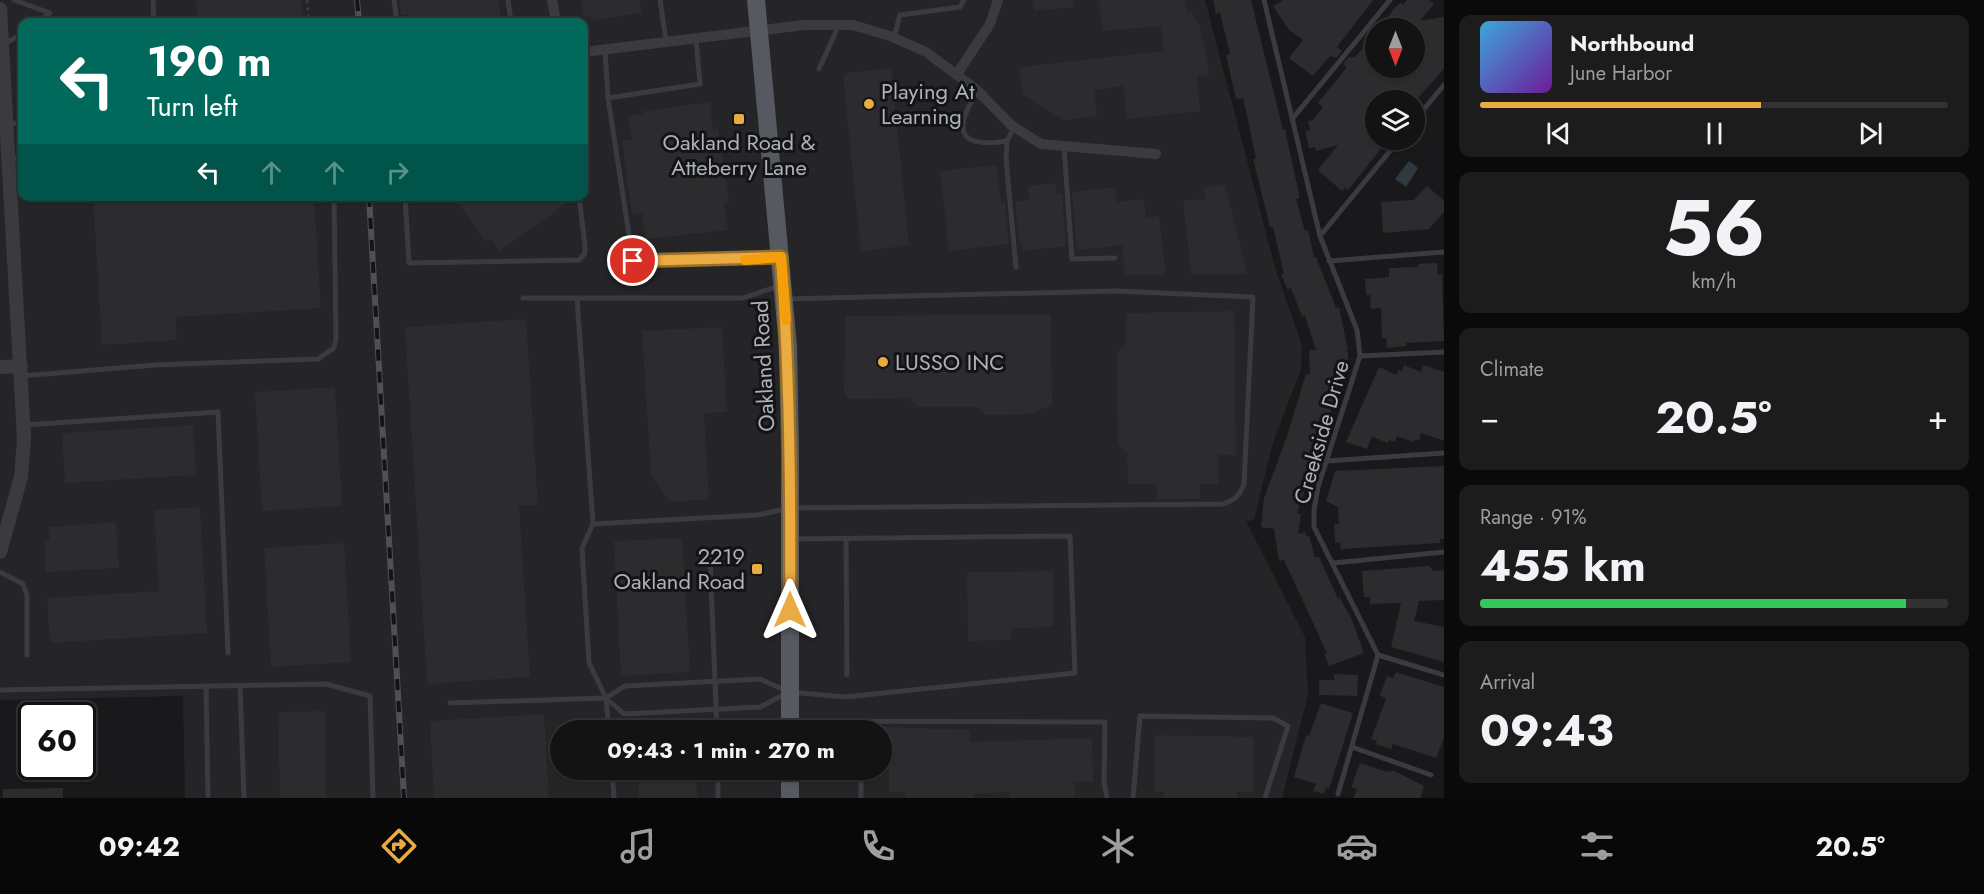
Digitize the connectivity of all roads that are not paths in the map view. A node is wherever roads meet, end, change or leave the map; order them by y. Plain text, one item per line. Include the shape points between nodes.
1 (14, 0) edge
2 (153, 0) edge
3 (394, 0) edge
4 (508, 0) edge
5 (552, 0) edge
6 (660, 0) edge
7 (756, 0) edge
8 (964, 0) edge
9 (998, 0) edge
10 (1264, 0) edge
11 (1390, 0) edge
12 (0, 9) edge
13 (44, 18) edge
14 (154, 18) edge
15 (396, 18) edge
16 (510, 18) edge
17 (555, 18) edge
18 (839, 25) junction
19 (759, 30) junction
20 (18, 36) edge
21 (894, 38) junction
22 (696, 39) junction
23 (666, 43) junction
24 (2, 45) junction
25 (605, 50) junction
26 (588, 52) edge
27 (819, 69) dead end
28 (957, 74) junction
29 (1444, 85) edge
30 (978, 91) junction
31 (608, 98) junction
32 (1425, 108) edge
33 (1293, 118) junction
34 (18, 123) edge
35 (3, 124) edge
36 (1014, 127) junction
37 (1007, 141) junction
38 (1064, 147) junction
39 (1391, 150) edge
40 (1156, 154) dead end
41 (16, 157) edge
42 (334, 201) edge
43 (405, 201) edge
44 (580, 201) edge
45 (1320, 236) junction
46 (1444, 252) edge
47 (781, 257) junction
48 (1115, 258) dead end
49 (1329, 261) junction
50 (1016, 267) dead end
51 (784, 292) junction
52 (523, 298) dead end
53 (577, 298) junction
54 (1444, 352) edge
55 (1359, 356) junction
56 (0, 367) edge
57 (21, 371) junction
58 (24, 425) junction
59 (1444, 453) edge
60 (1327, 461) junction
61 (790, 508) junction
62 (593, 524) junction
63 (846, 538) junction
64 (790, 539) junction
65 (1, 547) edge
66 (1444, 552) edge
67 (710, 558) dead end
68 (1334, 563) junction
69 (0, 572) edge
70 (228, 653) dead end
71 (27, 655) dead end
72 (1378, 655) junction
73 (847, 675) dead end
74 (1444, 675) edge
75 (715, 681) junction
76 (240, 685) junction
77 (206, 686) junction
78 (0, 690) edge
79 (789, 692) junction
80 (606, 698) junction
81 (450, 703) dead end
82 (716, 709) junction
83 (608, 720) edge
84 (717, 720) edge
85 (789, 720) edge
86 (892, 722) edge
87 (1352, 747) junction
88 (1431, 775) dead end
89 (613, 780) edge
90 (718, 780) edge
91 (790, 780) edge
92 (861, 780) edge
93 (1338, 794) dead end
94 (208, 798) edge
95 (244, 798) edge
96 (373, 798) edge
97 (614, 798) edge
98 (718, 798) edge
99 (790, 798) edge
100 (861, 798) edge
101 (1107, 798) edge
102 (1133, 798) edge
103 (1265, 798) edge

1 - 13 lane via 50,13
2 - 14 lane
3 - 15 lane
4 - 16 lane
5 - 17 street
6 - 23 lane
7 - 19 main road, Oakland Road
8 - 21 lane via 960,7 900,15
9 - 28 street via 990,24
10 - 33 lane, Creekside Drive
11 - 33 lane
12 - 24 street
18 - 19 street
18 - 21 street via 853,25
18 - 27 lane
19 - 22 street
19 - 47 main road, Oakland Road
20 - 24 lane
21 - 28 street via 926,52
22 - 23 street
22 - 31 lane via 700,84
23 - 25 street
24 - 35 street
25 - 26 street
25 - 31 lane
28 - 30 street
29 - 32 lane
30 - 36 street
30 - 37 lane via 962,120 963,133 970,141
31 - 47 lane via 633,261
33 - 45 lane, Creekside Drive
34 - 35 lane
35 - 41 street
36 - 37 lane
36 - 38 street via 1041,144
37 - 50 lane
38 - 40 street
38 - 48 lane via 1072,259
39 - 45 lane
41 - 57 street
42 - 57 lane via 336,339 334,348 318,359
43 - 44 lane via 409,263 579,260 585,253
45 - 49 lane, Creekside Drive
46 - 49 lane
47 - 51 main road, Oakland Road
49 - 55 lane, Creekside Drive via 1357,330
51 - 53 lane via 743,298
51 - 61 main road, Oakland Road
51 - 61 lane via 1115,291 1253,297 1244,484 1234,500 1223,504
52 - 53 lane
53 - 62 lane
54 - 55 lane
55 - 60 lane, Creekside Drive
56 - 57 street
57 - 58 street
58 - 65 street via 21,477
58 - 70 lane via 218,412
59 - 60 lane
60 - 68 lane, Creekside Drive via 1314,510 1314,527
61 - 62 lane via 758,515
61 - 64 main road, Oakland Road
62 - 80 lane via 582,548 589,663
63 - 64 lane
63 - 73 lane
63 - 79 lane via 1070,536 1075,674 845,697
64 - 79 main road, Oakland Road
66 - 68 lane
67 - 75 lane
68 - 72 lane, Creekside Drive
69 - 71 lane via 23,584 27,595
72 - 74 lane
72 - 87 lane
75 - 79 lane via 759,679
75 - 80 lane via 624,686
75 - 82 lane
76 - 77 lane
76 - 95 lane
76 - 96 lane via 326,684 370,696
77 - 78 lane
77 - 94 lane
79 - 82 lane via 760,707
79 - 85 main road, Oakland Road
80 - 81 lane
80 - 82 lane via 624,714
80 - 83 lane
82 - 84 lane
86 - 101 lane via 1106,722
87 - 88 lane
87 - 93 lane
89 - 97 lane
90 - 98 lane
91 - 99 main road
92 - 100 lane
102 - 103 lane via 1140,716 1273,718 1288,726

